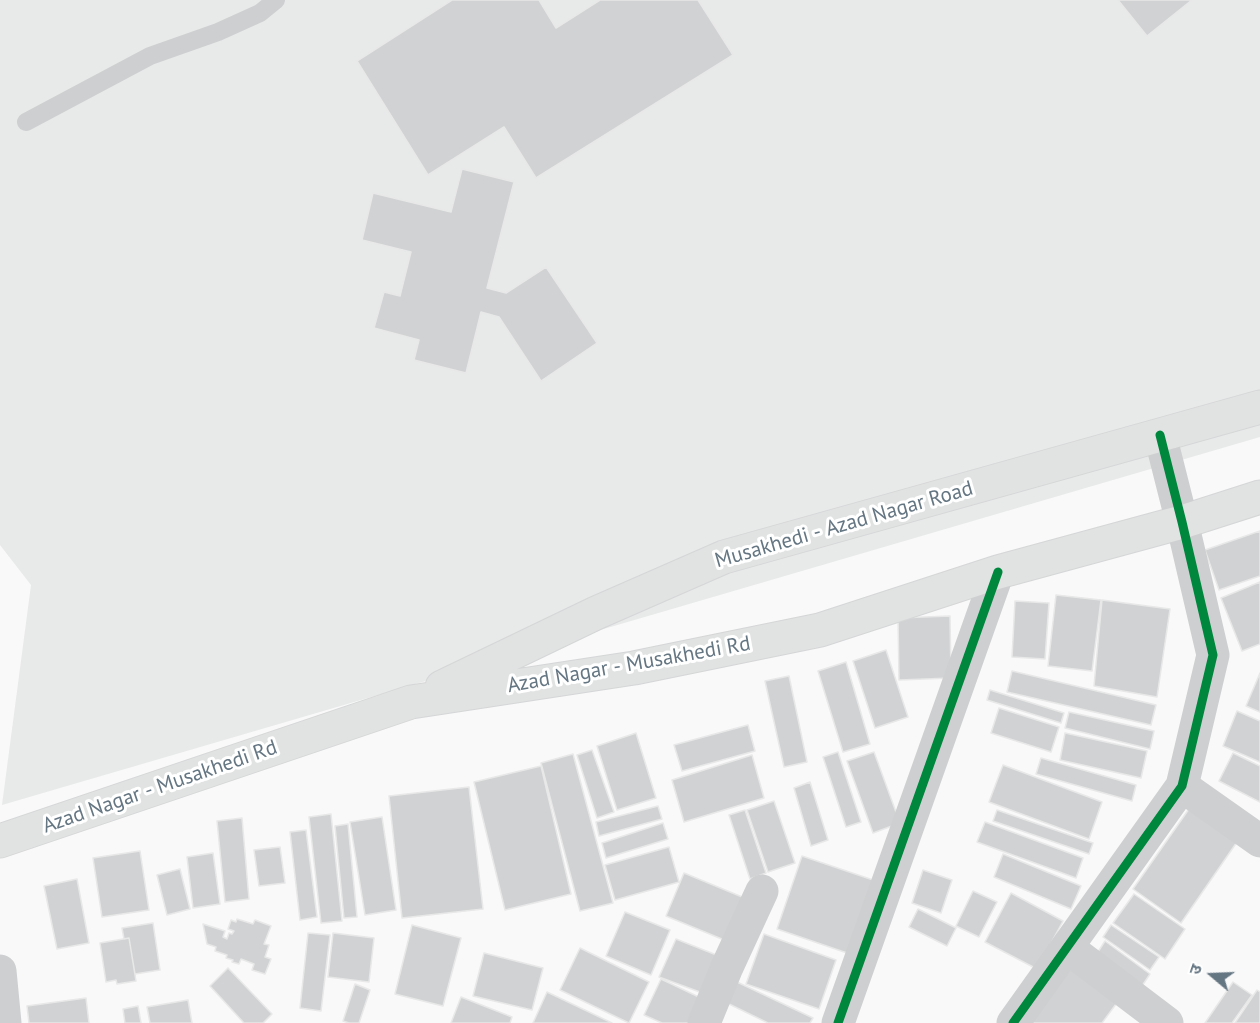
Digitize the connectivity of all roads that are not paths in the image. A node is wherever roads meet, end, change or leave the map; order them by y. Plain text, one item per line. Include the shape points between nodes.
1 (276, 0) edge
2 (26, 122) dead end
3 (1260, 407) edge
4 (1160, 435) junction
5 (1260, 497) edge
6 (1182, 522) junction
7 (998, 572) junction
8 (411, 702) junction
9 (1182, 786) junction
10 (0, 841) edge
11 (1260, 841) edge
12 (762, 891) dead end
13 (1068, 948) junction
14 (0, 971) edge
15 (5, 1023) edge
16 (704, 1023) edge
17 (838, 1023) edge
18 (1013, 1023) edge
19 (1167, 1023) edge

1 - 2 lane via 260,13 218,32 150,56
3 - 4 main road, Musakhedi - Azad Nagar Road
4 - 6 street
4 - 8 main road, Musakhedi - Azad Nagar Road via 724,557
5 - 6 main road, Azad Nagar - Musakhedi Rd
6 - 7 main road, Azad Nagar - Musakhedi Rd
6 - 9 street via 1213,655
7 - 8 main road, Azad Nagar - Musakhedi Rd via 820,630 634,668
7 - 17 street
8 - 10 main road, Azad Nagar - Musakhedi Rd
9 - 11 street
9 - 13 street
12 - 16 street
13 - 18 street
13 - 19 street
14 - 15 street

